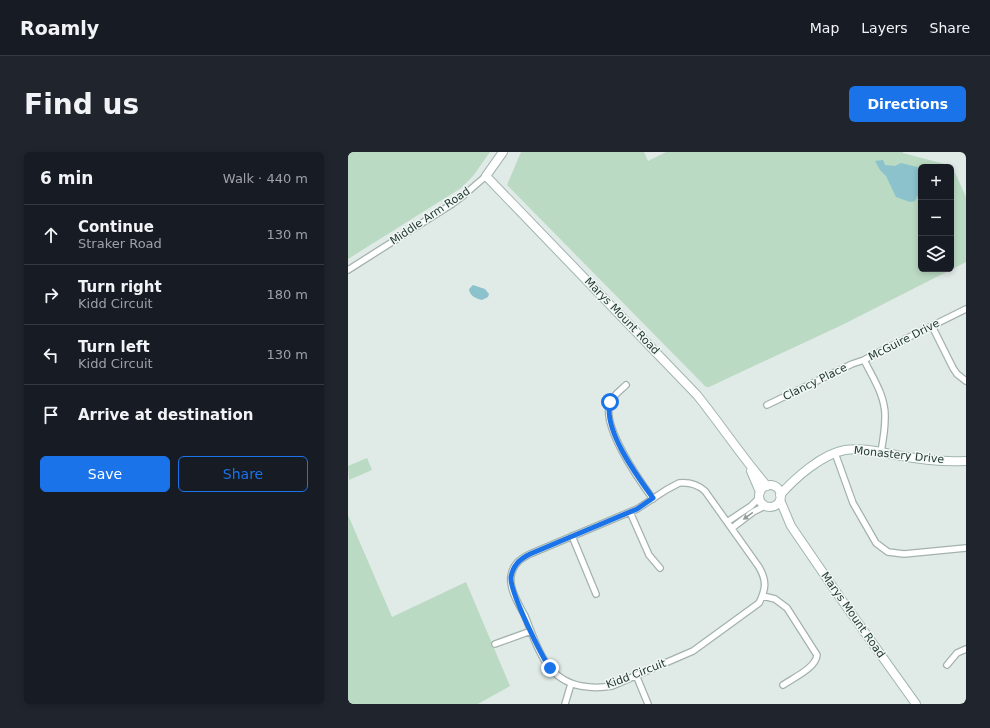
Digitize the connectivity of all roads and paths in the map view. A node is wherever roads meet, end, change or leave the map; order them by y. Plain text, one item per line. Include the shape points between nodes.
1 (503, 152) edge
2 (486, 176) junction
3 (348, 270) edge
4 (966, 309) edge
5 (932, 326) junction
6 (864, 360) junction
7 (966, 381) edge
8 (626, 385) dead end
9 (767, 405) dead end
10 (881, 452) junction
11 (835, 453) junction
12 (966, 461) edge
13 (748, 464) junction
14 (793, 480) junction
15 (771, 486) junction
16 (760, 495) junction
17 (653, 498) junction
18 (780, 498) junction
19 (769, 506) junction
20 (630, 512) junction
21 (727, 522) junction
22 (791, 526) junction
23 (732, 528) junction
24 (572, 536) junction
25 (966, 548) edge
26 (660, 568) dead end
27 (596, 594) dead end
28 (763, 596) junction
29 (531, 630) junction
30 (495, 644) dead end
31 (966, 648) edge
32 (946, 665) dead end
33 (636, 676) junction
34 (571, 684) junction
35 (783, 685) dead end
36 (565, 704) edge
37 (648, 704) edge
38 (916, 704) edge

1 - 2 street, Middle Arm Road
2 - 3 street, Middle Arm Road via 452,204
2 - 13 street, Marys Mount Road via 697,395
4 - 5 street, McGuire Drive
5 - 6 street, McGuire Drive
5 - 7 street via 953,368
6 - 9 street, Clancy Place
6 - 10 street, McGuire Drive via 885,408
8 - 17 street via 610,402 609,417 630,466
10 - 11 street, Monastery Drive via 852,449
10 - 12 street, Monastery Drive via 929,460
11 - 14 street, Monastery Drive
11 - 25 street via 853,503 882,549 904,554
13 - 15 street, Marys Mount Road
13 - 16 street, Marys Mount Road
14 - 15 street, Monastery Drive
14 - 18 street, Monastery Drive
15 - 16 street via 764,487
15 - 18 street via 780,491
16 - 19 street via 763,504
16 - 21 street via 751,506
17 - 20 street, Kidd Circuit
17 - 21 street, Kidd Circuit via 674,485 691,483 705,491
18 - 19 street via 775,505
18 - 22 street, Marys Mount Road
19 - 22 street, Marys Mount Road
19 -> 23 street via 754,512
20 - 24 street, Kidd Circuit
20 - 26 street via 649,555
21 - 23 street, Kidd Circuit
22 - 38 street, Marys Mount Road
23 - 28 street, Kidd Circuit via 763,574
24 - 27 street
24 - 29 street, Kidd Circuit via 523,558 514,567 511,576 512,588
28 - 33 street, Kidd Circuit via 756,606 693,651
28 - 35 street via 775,599 787,608 817,655 813,665
29 - 30 street
29 - 34 street, Kidd Circuit via 550,668 561,679
31 - 32 street via 957,653
33 - 34 street, Kidd Circuit via 603,688
33 - 37 street
34 - 36 street

